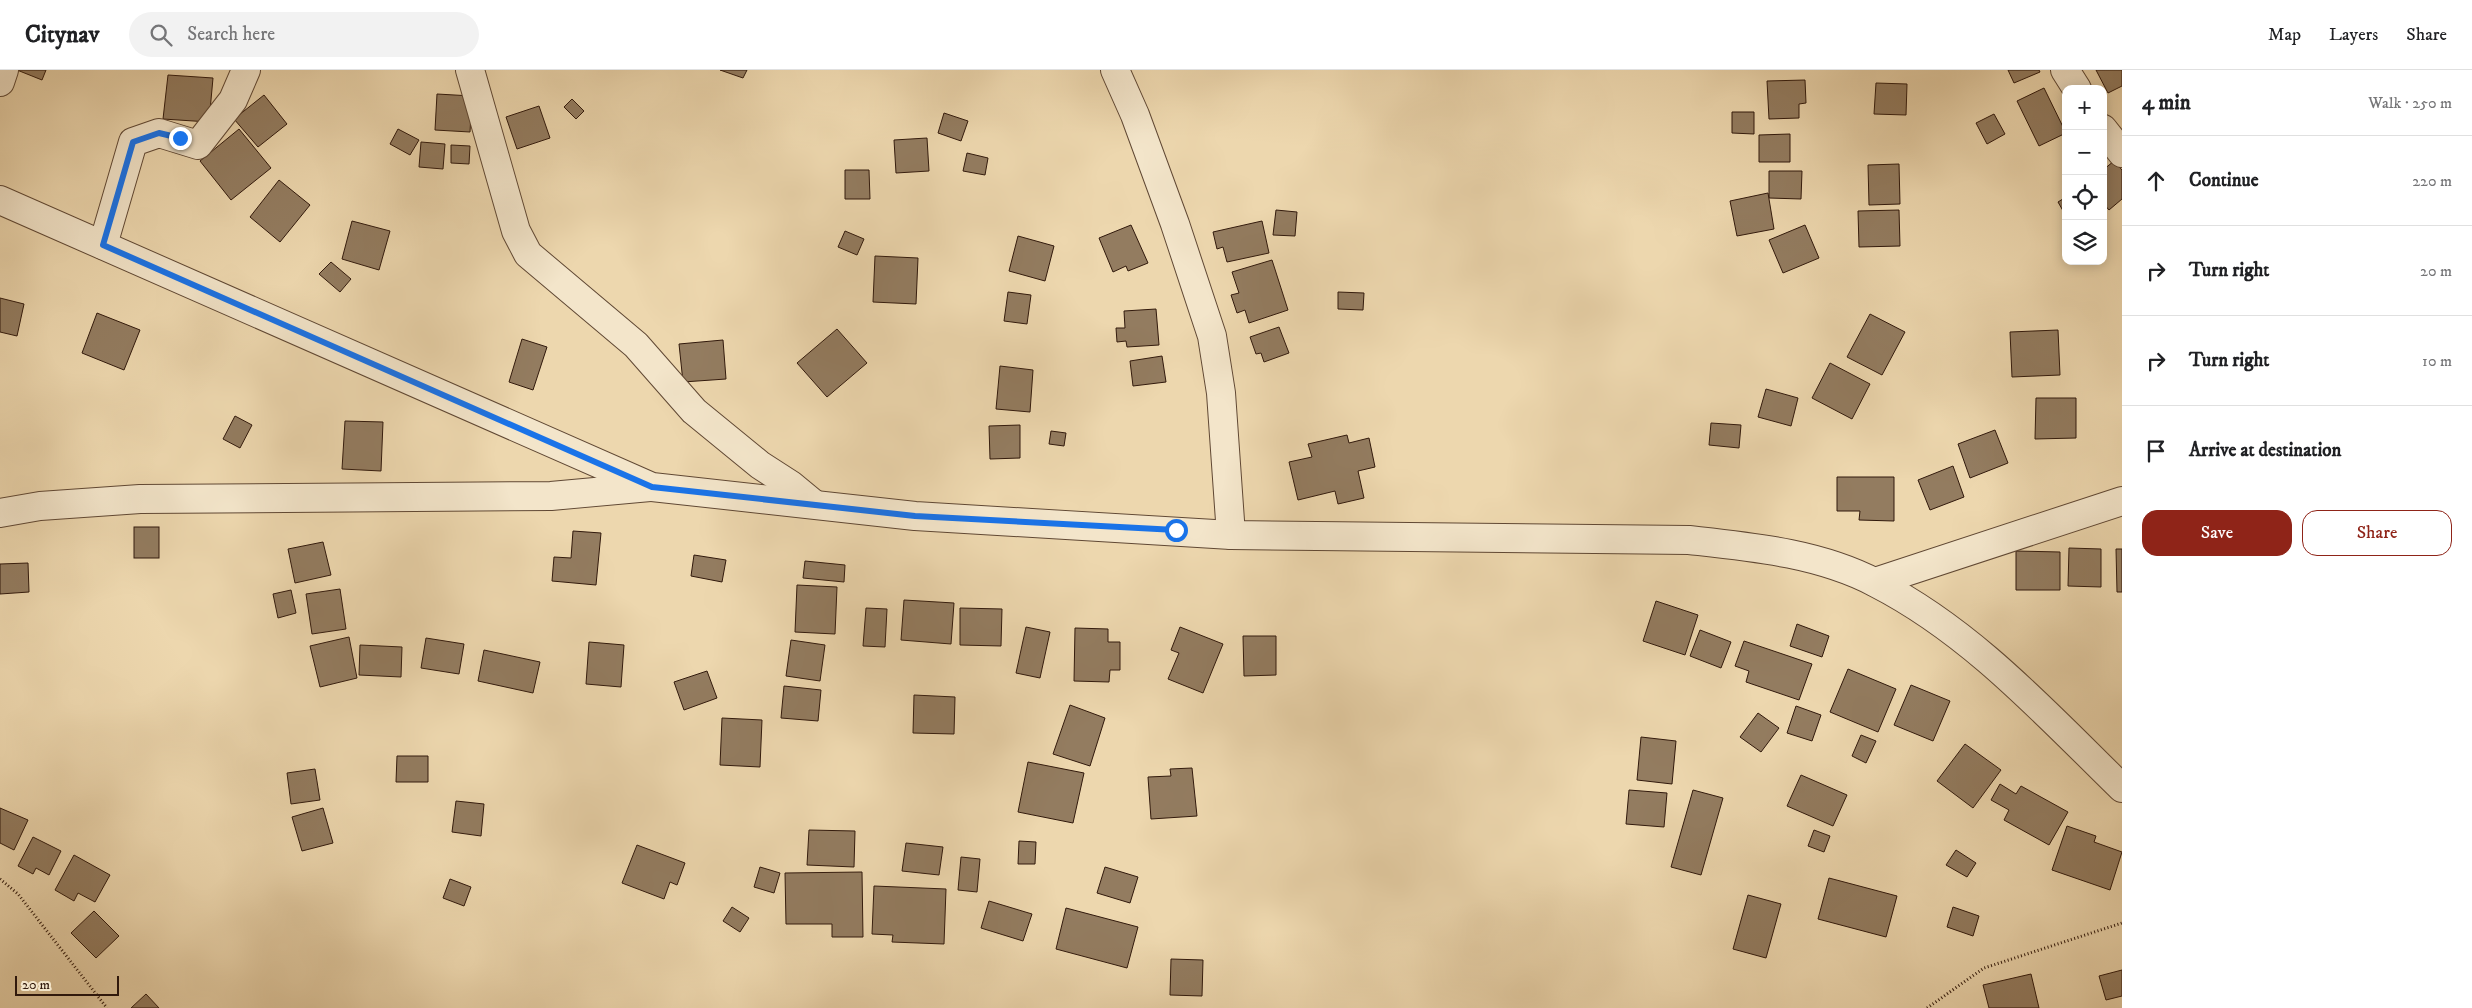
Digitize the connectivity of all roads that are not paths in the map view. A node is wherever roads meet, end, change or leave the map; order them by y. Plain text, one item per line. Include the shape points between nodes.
1 (4, 70) edge
2 (246, 70) edge
3 (470, 70) edge
4 (1115, 70) edge
5 (2065, 70) edge
6 (0, 82) edge
7 (2074, 85) edge
8 (2104, 130) edge
9 (2122, 153) edge
10 (0, 200) edge
11 (103, 245) junction
12 (652, 487) junction
13 (2122, 501) edge
14 (814, 504) junction
15 (0, 513) edge
16 (1231, 535) junction
17 (1875, 582) junction
18 (2122, 788) edge

1 - 6 street
2 - 11 street via 233,100 198,145 159,133 133,142
3 - 14 street via 516,230 528,254 636,345 694,410 760,465
4 - 16 street via 1175,224 1212,336 1222,402
5 - 7 street
8 - 9 street
10 - 11 street
11 - 12 street
12 - 14 street
12 - 15 street via 551,496 140,498 40,506
13 - 17 street
14 - 16 street via 915,516
16 - 17 street via 1689,540 1768,549 1819,561
17 - 18 street via 1939,621 2008,677

